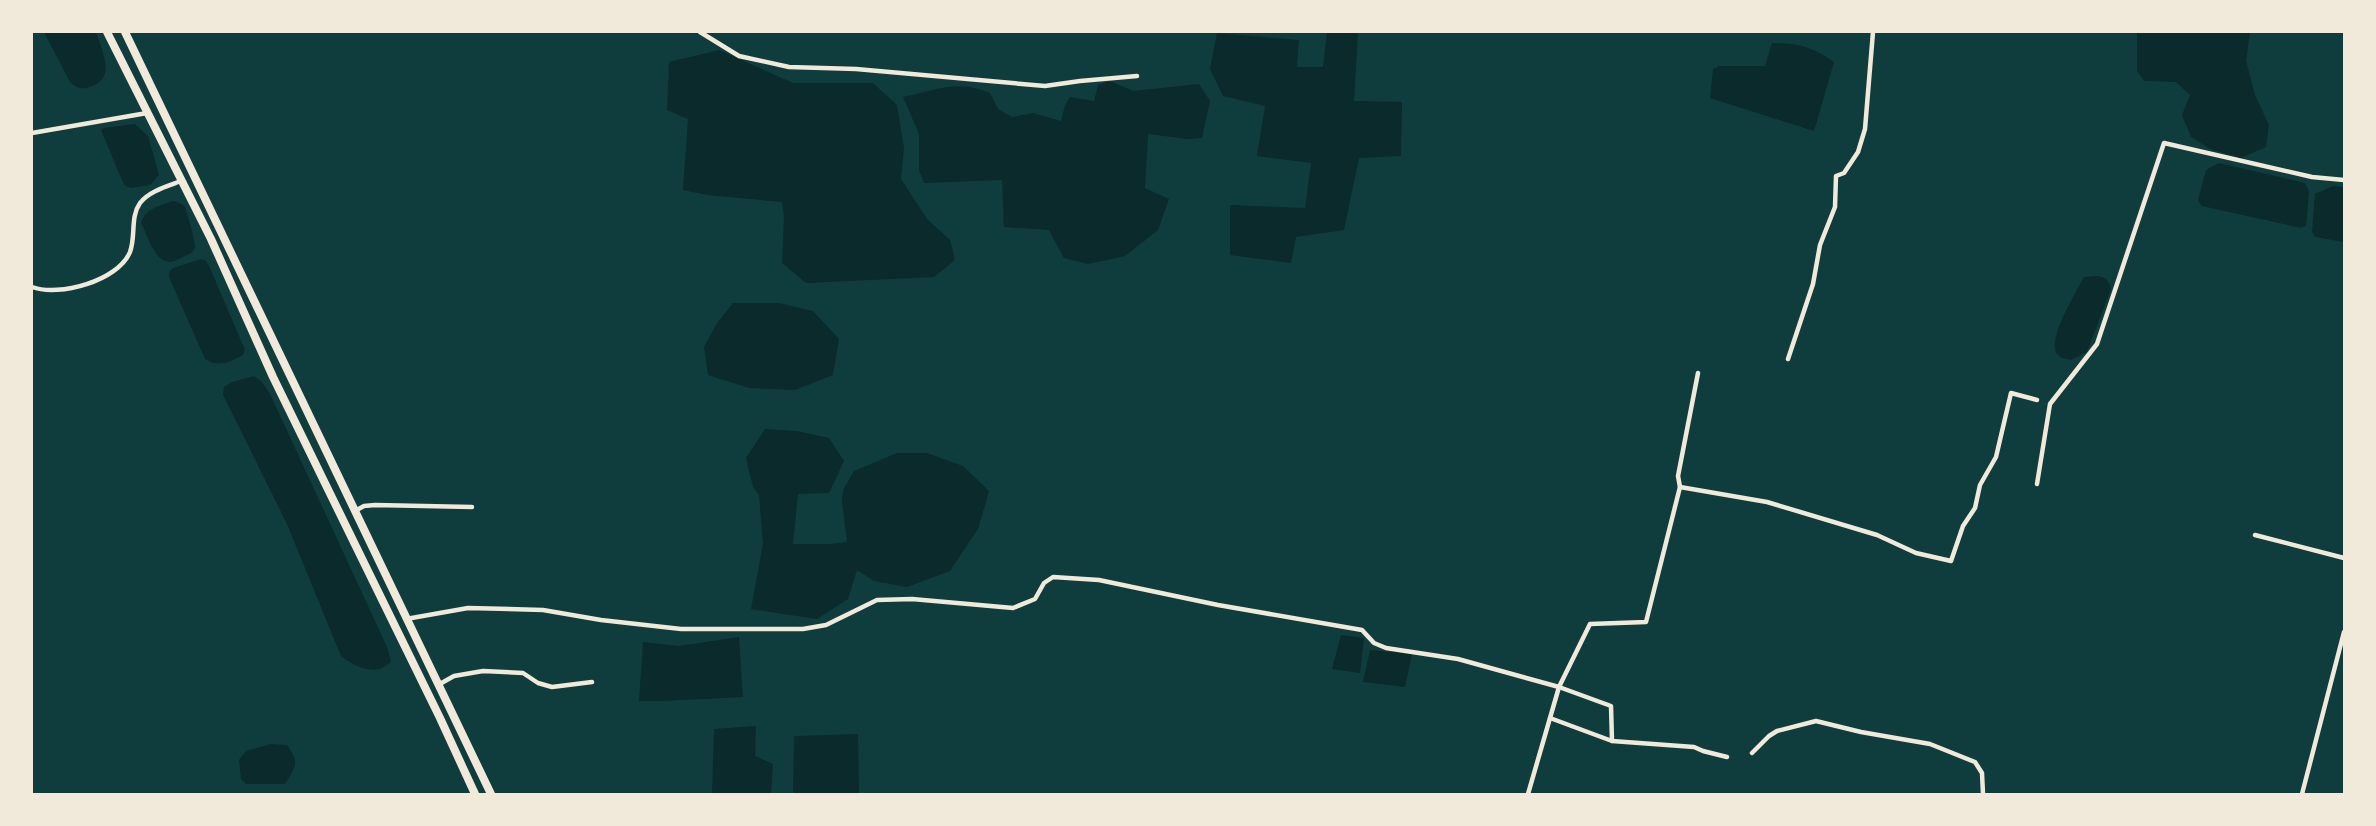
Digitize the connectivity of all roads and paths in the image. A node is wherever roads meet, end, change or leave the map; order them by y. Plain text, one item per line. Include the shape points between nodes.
1 (107, 32) edge
2 (125, 32) edge
3 (700, 32) edge
4 (1873, 32) edge
5 (1137, 76) dead end
6 (147, 113) junction
7 (32, 133) edge
8 (2344, 180) edge
9 (181, 181) junction
10 (32, 287) edge
11 (1788, 359) dead end
12 (1698, 373) dead end
13 (2037, 400) dead end
14 (2037, 484) dead end
15 (1680, 487) junction
16 (472, 507) dead end
17 (355, 511) junction
18 (2255, 535) dead end
19 (2344, 558) edge
20 (406, 619) junction
21 (2344, 632) edge
22 (592, 682) dead end
23 (438, 685) junction
24 (1559, 687) junction
25 (1550, 718) junction
26 (1612, 741) junction
27 (1752, 753) dead end
28 (1727, 757) dead end
29 (475, 795) edge
30 (491, 795) edge
31 (1528, 795) edge
32 (1983, 795) edge
33 (2302, 795) edge

1 - 6 highway
2 - 17 highway
3 - 5 street via 739,56 789,66 1045,86
4 - 11 street via 1865,129 1858,152 1844,173 1836,176 1835,207 1820,245 1813,284
6 - 7 street
6 - 9 highway
8 - 14 street via 2312,177 2164,143 2097,344 2050,404
9 - 10 street via 139,204 129,255 107,277 56,291
9 - 29 highway
12 - 15 street via 1678,477
13 - 15 street via 2011,393 1996,457 1980,485 1975,508 1963,526 1951,561 1916,553 1877,535 1767,502
15 - 24 street via 1646,622 1590,624
16 - 17 street via 375,505
17 - 20 highway
18 - 19 street
20 - 23 highway
20 - 24 street via 468,608 532,609 681,629 803,629 826,625 877,600 912,599 1013,608 1035,598 1053,577 1099,580 1362,630 1374,643 1386,648 1458,659
21 - 33 street
22 - 23 street via 552,687 524,673 483,670 454,676
23 - 30 highway
24 - 25 street
24 - 26 street via 1611,706
25 - 26 street
25 - 31 street
26 - 28 street via 1694,747
27 - 32 street via 1777,731 1816,721 1930,744 1974,762 1982,773

